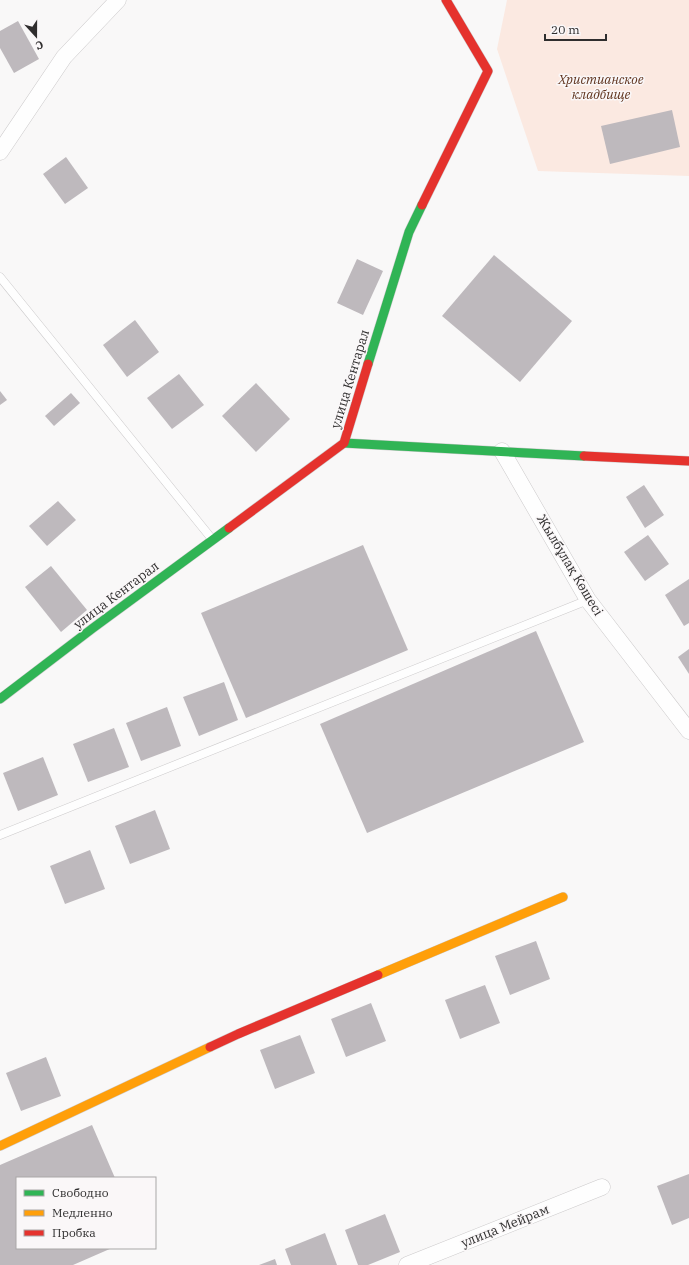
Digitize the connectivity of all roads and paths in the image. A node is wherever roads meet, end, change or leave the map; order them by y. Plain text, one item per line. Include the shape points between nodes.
1 (118, 0) edge
2 (446, 0) edge
3 (0, 152) edge
4 (0, 277) edge
5 (344, 442) junction
6 (502, 451) junction
7 (689, 461) edge
8 (213, 540) junction
9 (588, 600) junction
10 (0, 699) edge
11 (689, 731) edge
12 (0, 835) edge
13 (563, 897) dead end
14 (0, 1146) edge
15 (602, 1187) dead end
16 (407, 1265) edge

1 - 3 street via 64,58
2 - 5 street, улица Кентарал via 488,71 409,232
4 - 8 lane
5 - 6 street
5 - 8 street, улица Кентарал
6 - 7 street
6 - 9 street, Жылбұлақ Көшесі
8 - 10 street, улица Кентарал
9 - 11 street, Жылбұлақ Көшесі
9 - 12 lane
13 - 14 street via 238,1034
15 - 16 street, улица Мейрам

